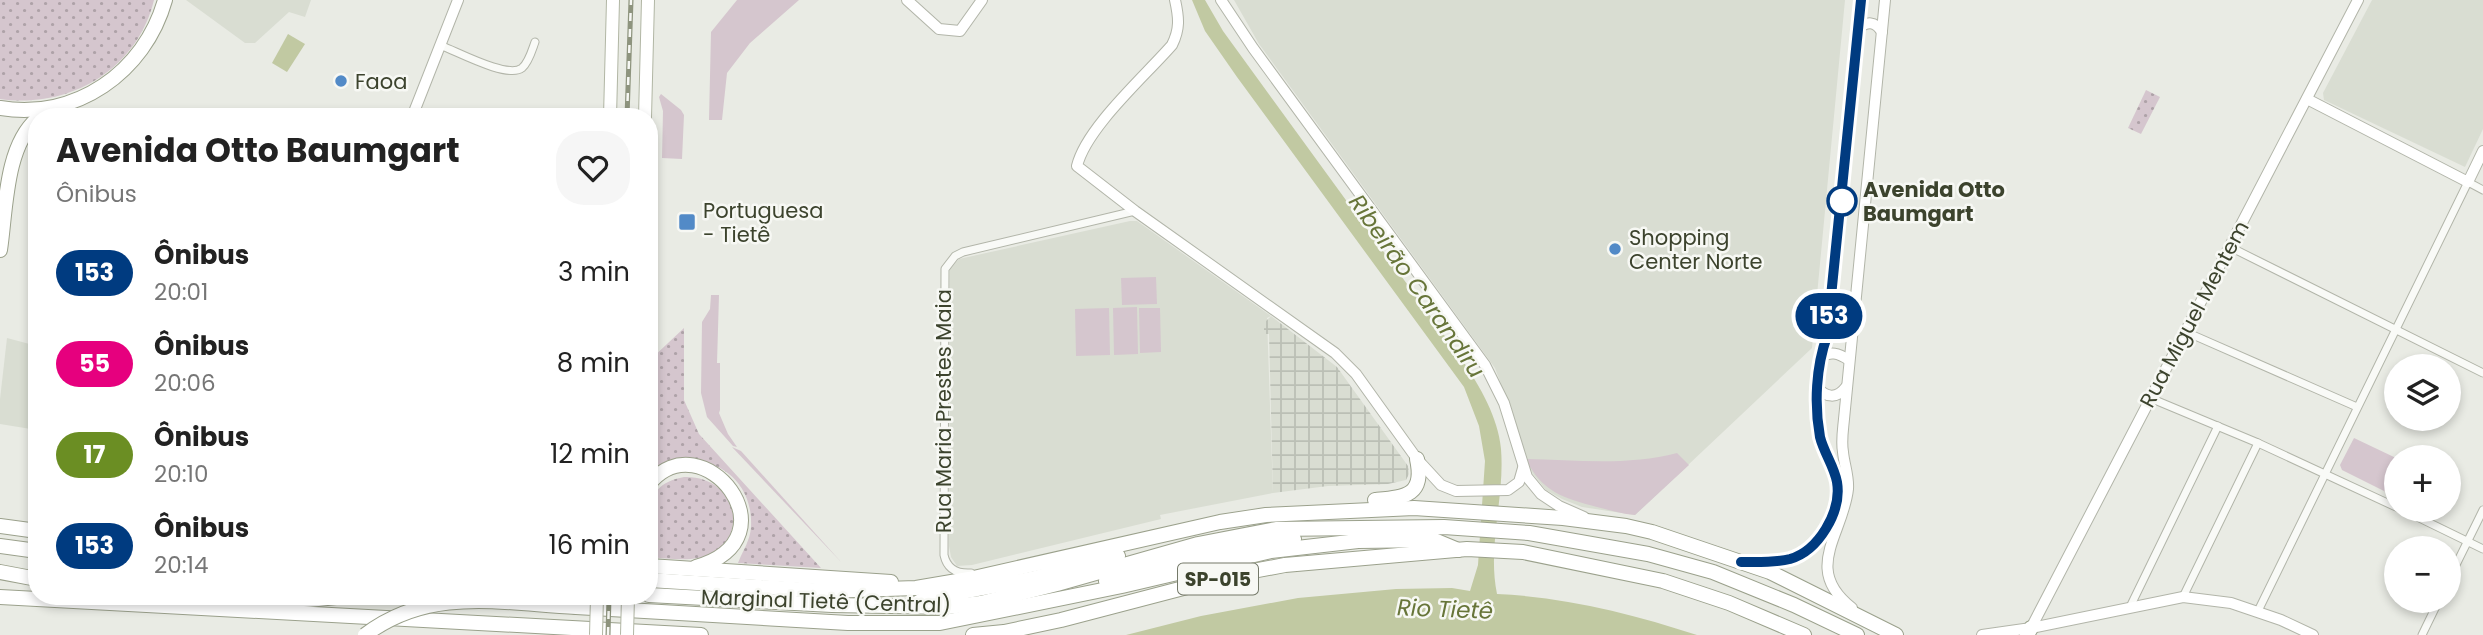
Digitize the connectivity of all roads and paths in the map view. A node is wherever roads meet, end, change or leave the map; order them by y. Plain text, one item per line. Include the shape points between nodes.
1 (165, 0) edge
2 (458, 0) edge
3 (613, 0) edge
4 (648, 0) edge
5 (907, 0) edge
6 (982, 0) edge
7 (1175, 0) edge
8 (1221, 0) edge
9 (2358, 0) edge
10 (1860, 5) edge
11 (1884, 6) edge
12 (1858, 29) junction
13 (1882, 32) junction
14 (535, 42) dead end
15 (442, 46) junction
16 (2307, 100) junction
17 (0, 108) edge
18 (57, 108) edge
19 (416, 108) edge
20 (610, 108) edge
21 (645, 108) edge
22 (28, 110) edge
23 (28, 129) edge
24 (2483, 151) edge
25 (2468, 182) junction
26 (2483, 190) edge
27 (1135, 211) junction
28 (1, 232) edge
29 (2230, 247) junction
30 (0, 250) edge
31 (2396, 329) junction
32 (2186, 331) junction
33 (1819, 357) junction
34 (1849, 360) junction
35 (2483, 373) edge
36 (1817, 387) junction
37 (1846, 387) junction
38 (2150, 398) junction
39 (2357, 407) junction
40 (2218, 426) junction
41 (2258, 443) junction
42 (1417, 458) junction
43 (1523, 468) junction
44 (2326, 474) junction
45 (658, 476) edge
46 (2384, 501) edge
47 (2483, 510) edge
48 (1266, 515) junction
49 (1594, 522) junction
50 (2428, 522) edge
51 (0, 526) edge
52 (1326, 527) junction
53 (28, 530) edge
54 (1144, 540) junction
55 (2468, 541) junction
56 (0, 546) edge
57 (2483, 549) edge
58 (28, 550) edge
59 (1462, 550) junction
60 (2461, 555) edge
61 (1741, 562) junction
62 (658, 567) edge
63 (688, 569) junction
64 (0, 572) edge
65 (1000, 572) junction
66 (28, 577) edge
67 (658, 581) edge
68 (916, 588) junction
69 (1092, 593) junction
70 (658, 596) edge
71 (0, 597) edge
72 (2183, 597) junction
73 (28, 599) edge
74 (786, 603) junction
75 (148, 605) edge
76 (433, 605) edge
77 (547, 605) edge
78 (597, 605) edge
79 (628, 605) edge
80 (909, 607) junction
81 (2130, 607) junction
82 (2258, 611) junction
83 (2433, 613) edge
84 (1865, 618) junction
85 (940, 622) junction
86 (2029, 631) edge
87 (365, 635) edge
88 (596, 635) edge
89 (627, 635) edge
90 (701, 635) edge
91 (973, 635) edge
92 (1804, 635) edge
93 (1857, 635) edge
94 (1896, 635) edge
95 (1982, 635) edge
96 (2313, 635) edge
97 (2422, 635) edge

1 - 18 highway via 150,38 136,58 88,95
2 - 15 main road
3 - 20 main road
4 - 21 main road
5 - 6 main road via 940,29 960,31
7 - 27 main road via 1179,20 1172,45 1107,115 1084,147 1077,166
8 - 43 main road via 1485,365 1503,403
9 - 16 main road, Rua Miguel Mentem
10 - 11 main road via 1871,18 1879,16
10 - 12 main road
11 - 13 main road
12 - 13 main road via 1871,23
12 - 33 main road via 1827,336
13 - 34 main road
14 - 15 street via 524,66 515,71
15 - 19 main road
16 - 25 main road
16 - 29 main road, Rua Miguel Mentem
17 - 22 highway
23 - 28 highway via 16,151
24 - 25 main road
25 - 26 street
25 - 31 street
27 - 42 main road via 1335,353 1356,374
27 - 65 street, Rua Maria Prestes Maia via 963,252 948,262 943,277 944,555 948,566 958,572
28 - 30 highway
29 - 31 street
29 - 32 main road, Rua Miguel Mentem
31 - 35 street
31 - 39 street
32 - 38 main road, Rua Miguel Mentem
32 - 39 street
33 - 34 main road via 1835,353
33 - 36 main road
34 - 37 main road
36 - 37 main road via 1829,396
36 - 61 main road via 1820,435 1838,492 1828,526 1800,555
37 - 84 main road via 1842,446 1848,486 1829,546 1830,579 1839,598
38 - 40 street
38 - 86 main road, Rua Miguel Mentem
39 - 44 street
40 - 41 street
40 - 81 street
41 - 44 street
41 - 72 street
42 - 43 main road via 1447,489 1508,489 1519,482
42 - 48 highway via 1419,480 1408,495 1294,507
43 - 49 main road via 1541,494
44 - 46 street
44 - 82 street
45 - 63 highway via 693,466 718,476 738,503 738,531 727,552
47 - 55 street
48 - 49 highway via 1384,508
48 - 54 highway
49 - 61 highway via 1652,533
50 - 55 street
51 - 53 highway
52 - 69 highway via 1311,537 1209,552 1106,580
52 - 80 highway, Marginal Tietê (Central) via 1276,529 1198,544 981,603
52 - 93 highway, Marginal Tietê (Central) via 1498,530 1635,551 1713,572
54 - 65 highway
54 - 80 highway via 1135,552 1031,579 924,599
55 - 57 street
55 - 60 street
56 - 58 highway
59 - 69 highway via 1434,540 1309,545
59 - 91 highway, SP-015 via 1285,565 1061,620
59 - 92 highway, SP-015 via 1523,552 1663,581
61 - 84 highway
62 - 63 highway
63 - 68 highway via 898,582
64 - 66 highway
65 - 68 highway
67 - 68 highway via 825,591
69 - 85 highway
70 - 74 highway, Marginal Tietê (Central)
71 - 73 highway
72 - 81 main road
72 - 82 main road
74 - 80 highway, Marginal Tietê (Central)
74 - 85 highway via 801,611
75 - 90 highway
76 - 87 highway, bridge via 402,612
77 - 85 highway, bridge via 848,624
78 - 88 main road, bridge
79 - 89 main road, bridge
81 - 86 main road
82 - 96 main road
83 - 97 street
84 - 94 highway
86 - 95 main road

